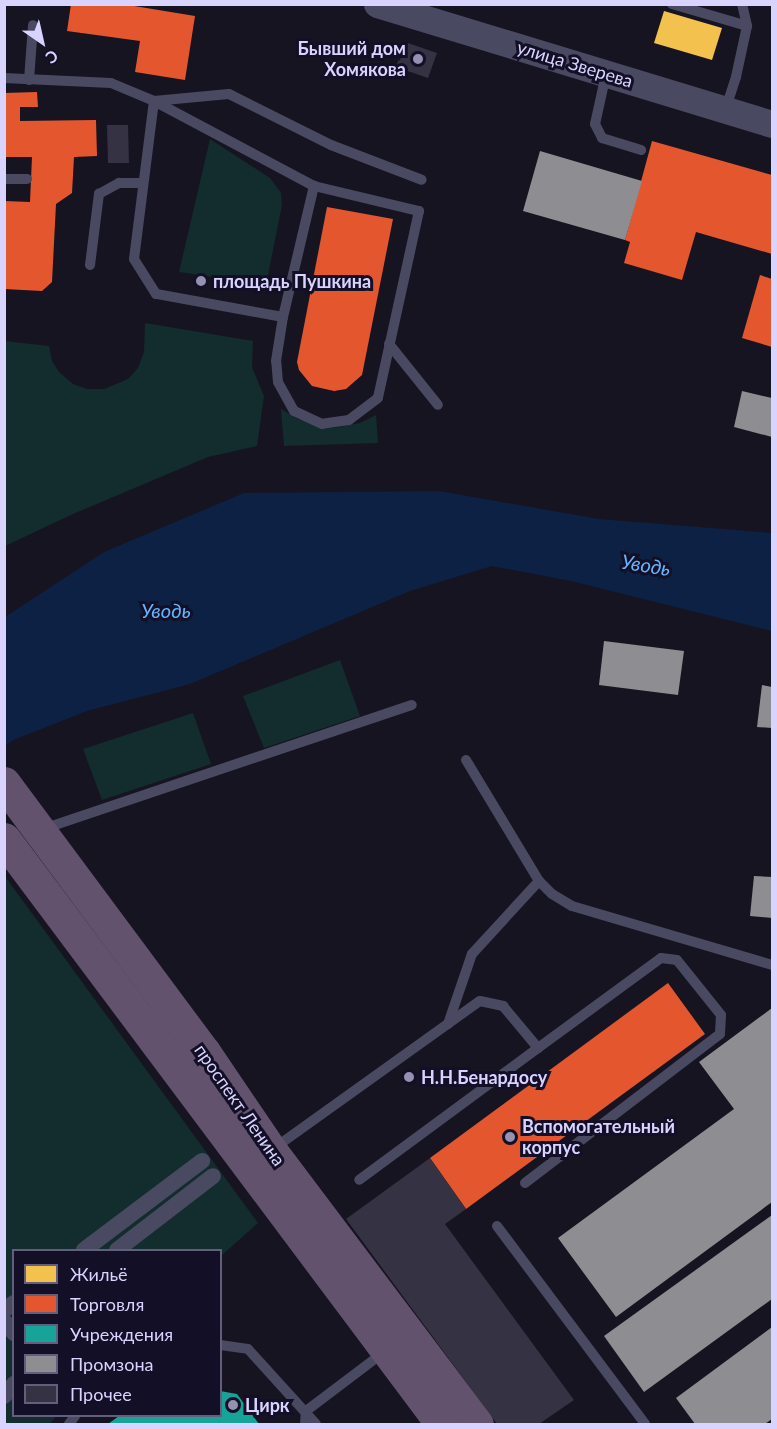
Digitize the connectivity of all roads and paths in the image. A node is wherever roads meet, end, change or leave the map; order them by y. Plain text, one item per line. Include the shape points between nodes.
1 (377, 4) edge
2 (672, 4) edge
3 (742, 4) edge
4 (33, 25) dead end
5 (747, 26) junction
6 (606, 73) junction
7 (4, 78) edge
8 (29, 80) junction
9 (154, 101) junction
10 (725, 110) junction
11 (772, 124) edge
12 (641, 150) dead end
13 (4, 179) edge
14 (27, 179) dead end
15 (422, 180) dead end
16 (142, 183) junction
17 (314, 186) junction
18 (90, 265) dead end
19 (283, 317) junction
20 (390, 344) junction
21 (438, 405) dead end
22 (412, 705) dead end
23 (466, 760) dead end
24 (4, 783) edge
25 (33, 822) junction
26 (4, 839) edge
27 (539, 881) junction
28 (772, 965) edge
29 (448, 1024) junction
30 (537, 1048) junction
31 (271, 1150) junction
32 (201, 1161) dead end
33 (213, 1176) dead end
34 (359, 1180) dead end
35 (525, 1183) dead end
36 (497, 1226) dead end
37 (87, 1249) edge
38 (120, 1249) edge
39 (222, 1345) edge
40 (386, 1350) junction
41 (306, 1412) junction
42 (304, 1425) edge
43 (316, 1425) edge
44 (442, 1425) edge
45 (477, 1425) edge
46 (645, 1425) edge

1 - 6 street, улица Зверева
2 - 5 lane
3 - 5 lane
4 - 8 lane
5 - 10 lane
6 - 10 street, улица Зверева
6 - 12 lane via 595,124 602,138
7 - 8 lane
8 - 9 lane via 111,83
9 - 15 lane via 229,94 331,145
9 - 16 lane
9 - 17 lane
10 - 11 street, улица Зверева
13 - 14 lane
16 - 18 lane via 119,183 99,194
16 - 19 lane via 134,259 156,294
17 - 19 lane
17 - 20 lane via 419,211
19 - 20 lane via 276,361 278,382 294,411 322,424 349,420 378,398
20 - 21 lane
22 - 25 lane
23 - 27 lane
24 - 25 highway, проспект Ленина
25 - 31 highway, проспект Ленина via 204,1052
26 - 40 highway, проспект Ленина
27 - 28 lane via 572,906
27 - 29 lane via 472,954
29 - 30 lane via 480,1001 503,1006
29 - 31 lane
30 - 34 lane
30 - 35 lane via 661,958 677,960 721,1016 720,1034
31 - 45 highway, проспект Ленина
32 - 37 street
33 - 38 street
36 - 46 lane
39 - 41 lane via 248,1349
40 - 41 lane
40 - 44 highway, проспект Ленина
41 - 42 lane
41 - 43 lane

